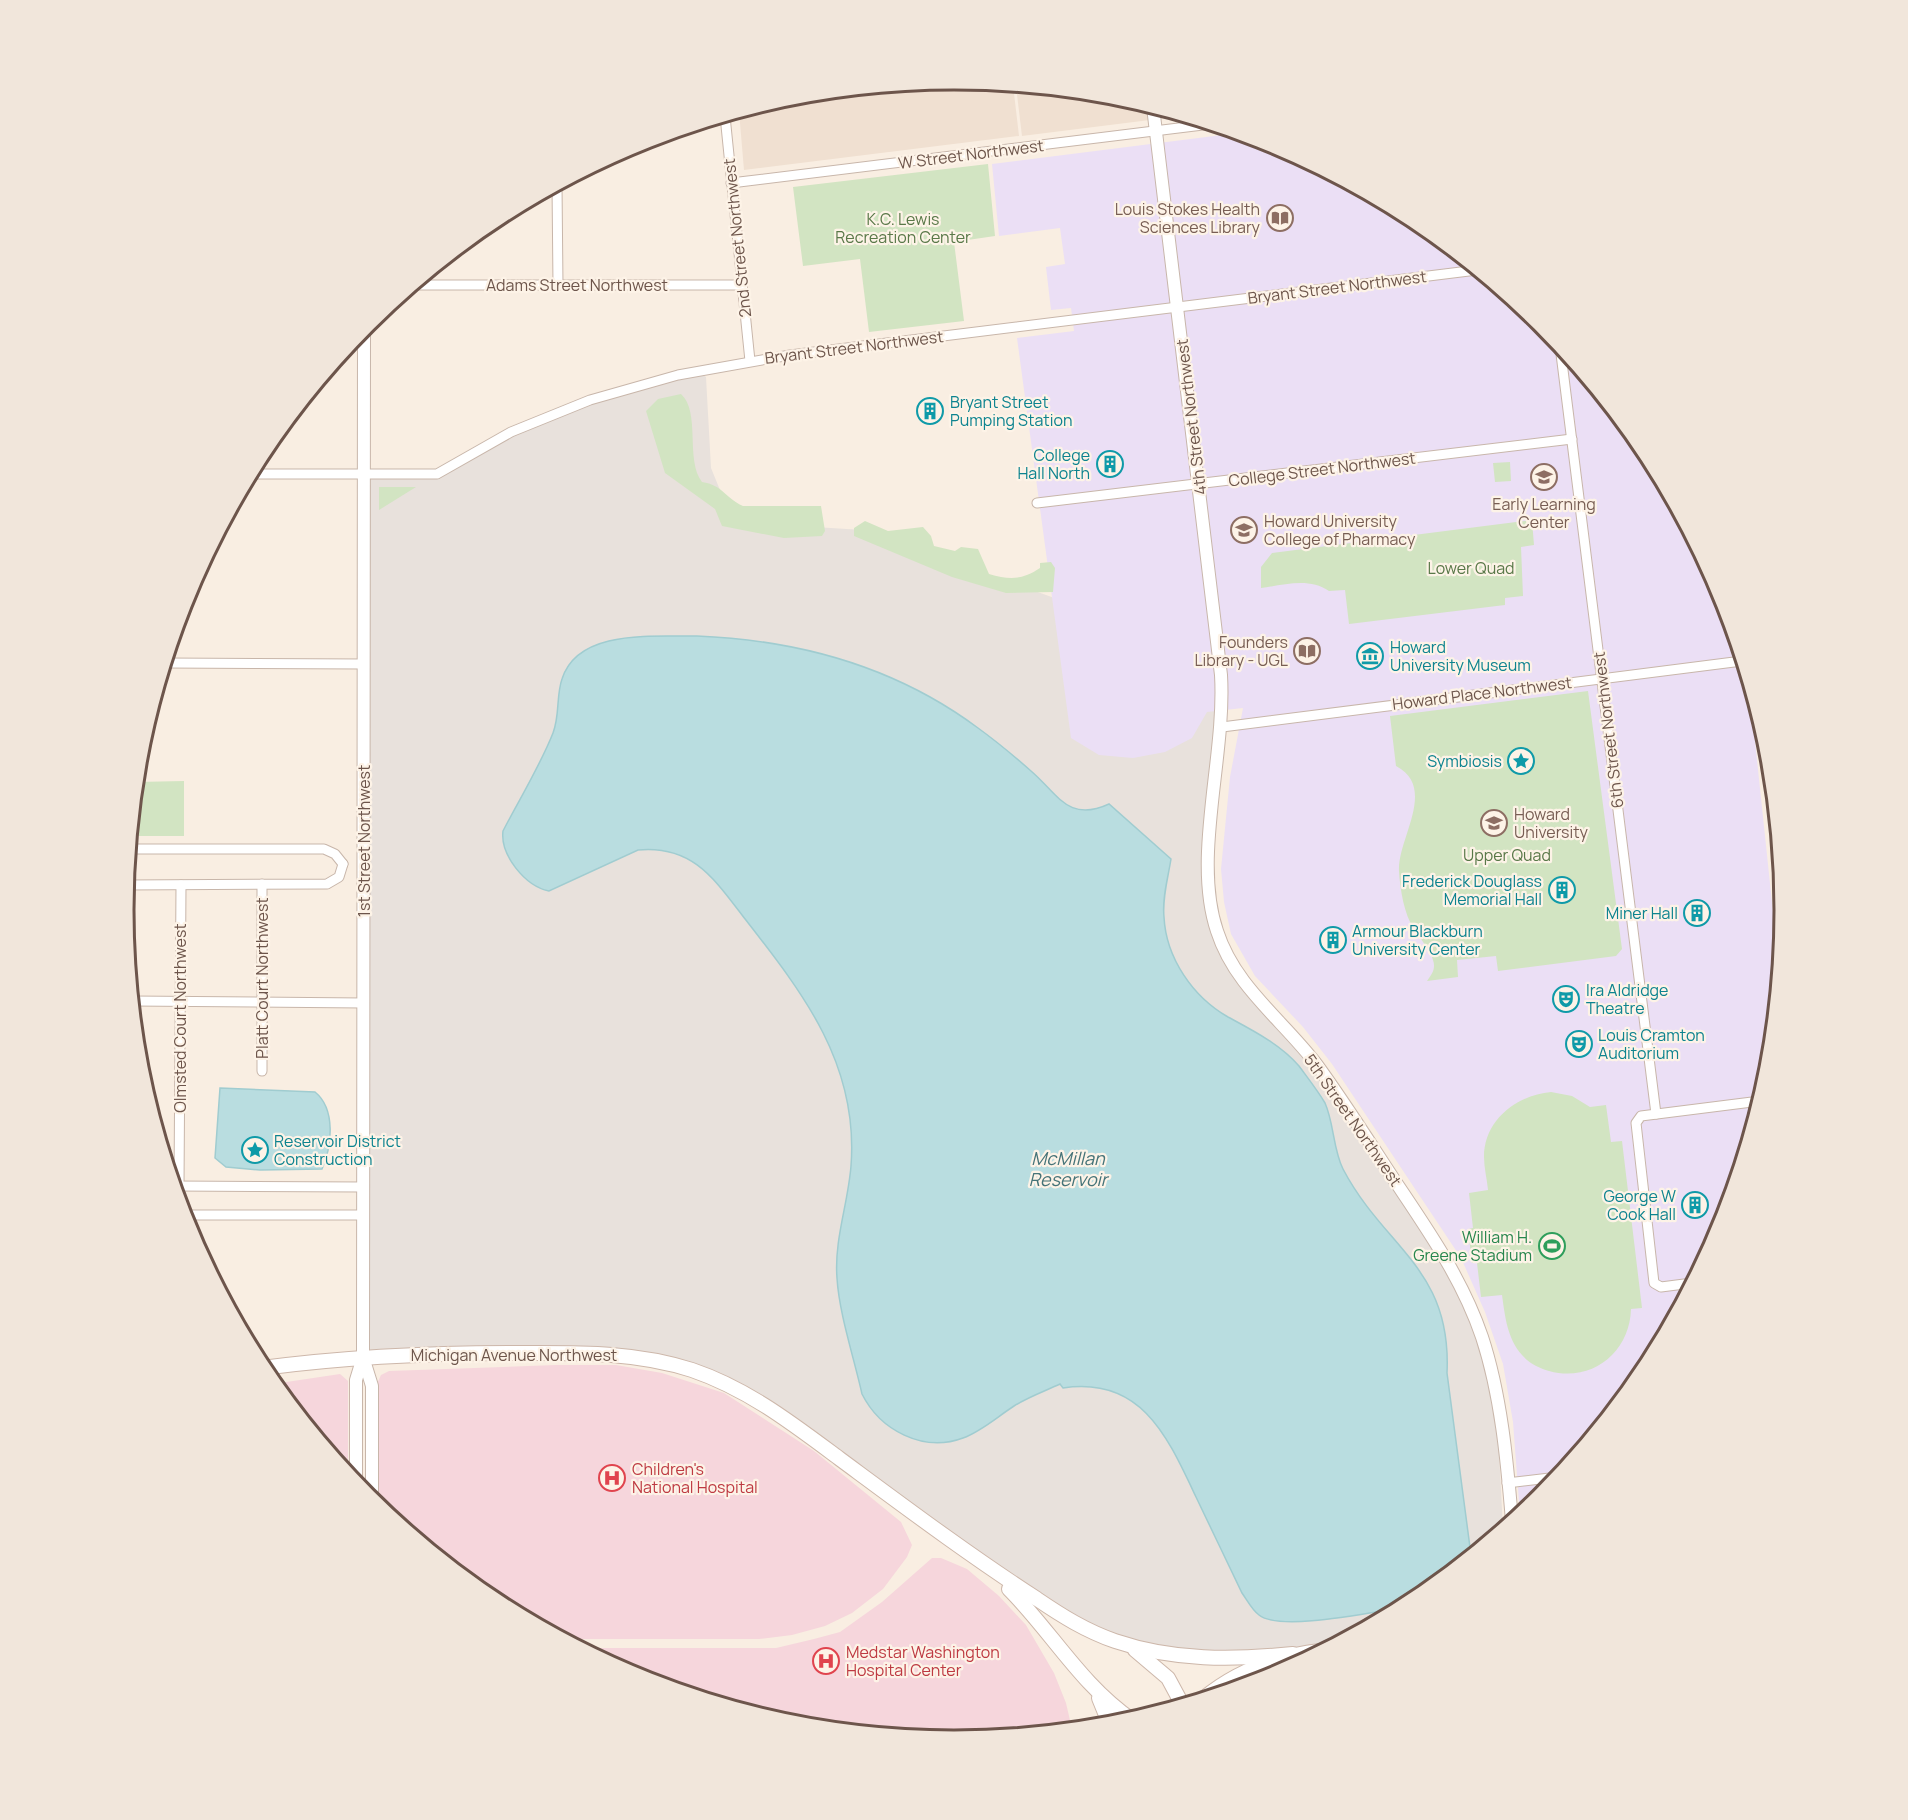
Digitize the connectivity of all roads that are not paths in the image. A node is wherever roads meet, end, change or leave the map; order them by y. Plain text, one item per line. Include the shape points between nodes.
1 (1154, 115) edge
2 (726, 123) edge
3 (1193, 126) edge
4 (1156, 131) junction
5 (731, 183) junction
6 (557, 193) edge
7 (1468, 271) edge
8 (423, 285) edge
9 (558, 285) junction
10 (741, 285) junction
11 (1177, 307) junction
12 (364, 340) edge
13 (1562, 359) edge
14 (750, 361) junction
15 (1572, 439) junction
16 (260, 474) edge
17 (365, 475) junction
18 (1199, 484) junction
19 (1037, 503) dead end
20 (1735, 662) edge
21 (173, 663) edge
22 (364, 664) junction
23 (1601, 678) junction
24 (1221, 727) junction
25 (137, 849) edge
26 (343, 864) junction
27 (364, 865) junction
28 (135, 885) edge
29 (181, 885) junction
30 (262, 885) junction
31 (139, 1001) edge
32 (180, 1001) junction
33 (263, 1002) junction
34 (363, 1003) junction
35 (262, 1071) dead end
36 (1751, 1102) edge
37 (1656, 1114) junction
38 (177, 1172) edge
39 (182, 1186) edge
40 (363, 1188) junction
41 (193, 1215) edge
42 (363, 1215) junction
43 (1683, 1284) edge
44 (363, 1357) junction
45 (273, 1367) edge
46 (356, 1471) edge
47 (1545, 1479) edge
48 (1508, 1483) junction
49 (372, 1488) edge
50 (1511, 1512) edge
51 (990, 1570) junction
52 (1128, 1645) junction
53 (1293, 1654) junction
54 (1299, 1654) edge
55 (1227, 1683) edge
56 (1089, 1684) junction
57 (1179, 1698) edge
58 (1122, 1712) edge
59 (1107, 1715) edge

1 - 4 street, 4th Street Northwest
2 - 5 street, 2nd Street Northwest
3 - 4 street, W Street Northwest
4 - 5 street, W Street Northwest
4 - 11 street, 4th Street Northwest
5 - 10 street, 2nd Street Northwest
6 - 9 street
7 - 11 street, Bryant Street Northwest
8 - 9 street, Adams Street Northwest
9 - 10 street, Adams Street Northwest
10 - 14 street, 2nd Street Northwest
11 - 14 street, Bryant Street Northwest
11 - 18 street, 4th Street Northwest
12 - 17 street, 1st Street Northwest
13 - 15 street, 6th Street Northwest
14 - 17 street, Bryant Street Northwest via 659,380 580,403 511,432 441,473
15 - 18 street, College Street Northwest
15 - 23 street, 6th Street Northwest
16 - 17 street, Bryant Street Northwest
17 - 22 street, 1st Street Northwest
18 - 19 street, College Street Northwest
18 - 24 street, 4th Street Northwest via 1221,665
20 - 23 street, Howard Place Northwest
21 - 22 street
22 - 27 street, 1st Street Northwest
23 - 24 street, Howard Place Northwest
23 - 37 street, 6th Street Northwest
24 - 48 street, 5th Street Northwest via 1207,866 1209,901 1218,934 1243,983 1320,1069 1456,1276 1475,1316 1490,1364
25 - 26 street via 324,849 336,854
26 - 27 street
26 - 30 street via 339,877 327,884
27 - 34 street, 1st Street Northwest
28 - 29 street
29 - 30 street
29 - 32 street, Olmsted Court Northwest
30 - 33 street, Platt Court Northwest
31 - 32 street
32 - 33 street
32 - 38 street, Olmsted Court Northwest
33 - 34 street
33 - 35 street, Platt Court Northwest
34 - 40 street, 1st Street Northwest
36 - 37 street
37 - 43 street via 1641,1116 1636,1123 1654,1283 1661,1287
39 - 40 street
40 - 42 street, 1st Street Northwest
41 - 42 street
42 - 44 street, 1st Street Northwest
44 - 45 main road, Michigan Avenue Northwest
44 - 46 street, 1st Street Northwest via 356,1380
44 - 49 street, 1st Street Northwest via 372,1386
44 - 51 main road, Michigan Avenue Northwest via 598,1354 642,1358 692,1370 781,1414
47 - 48 street
48 - 50 street, 5th Street Northwest
51 - 52 main road, Michigan Avenue Northwest via 1077,1625
51 - 56 main road, Michigan Avenue Northwest via 1037,1618
52 - 53 main road, Michigan Avenue Northwest via 1172,1655 1217,1659
52 - 57 main road via 1163,1672
53 - 54 main road, Michigan Avenue Northwest
53 - 55 main road
56 - 58 main road, Michigan Avenue Northwest
56 - 59 main road

